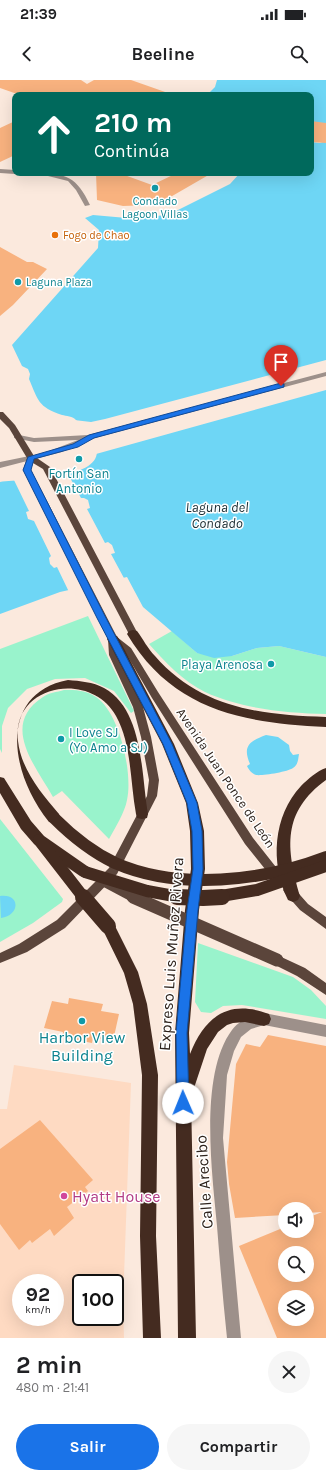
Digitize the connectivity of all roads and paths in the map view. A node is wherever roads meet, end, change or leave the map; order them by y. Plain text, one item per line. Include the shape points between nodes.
1 (0, 171) edge
2 (12, 172) edge
3 (54, 176) edge
4 (87, 205) dead end
5 (326, 374) edge
6 (0, 414) edge
7 (17, 436) junction
8 (92, 436) junction
9 (31, 458) junction
10 (0, 465) edge
11 (132, 634) joint
12 (113, 639) junction
13 (326, 722) edge
14 (326, 773) edge
15 (0, 782) edge
16 (142, 814) junction
17 (39, 840) junction
18 (326, 857) edge
19 (326, 866) edge
20 (85, 872) junction
21 (293, 896) junction
22 (326, 924) edge
23 (0, 958) edge
24 (326, 990) edge
25 (264, 1019) junction
26 (326, 1031) edge
27 (183, 1103) junction
28 (152, 1338) edge
29 (187, 1338) edge
30 (234, 1338) edge

1 - 2 street
3 - 4 street via 67,179 77,185
5 - 8 street
6 - 7 main road
7 - 8 street via 34,440
7 - 9 main road
8 - 9 street via 76,445
9 - 10 street
9 - 11 main road via 46,467
9 - 12 main road via 27,470
11 - 13 highway via 154,664 194,696 256,717
12 - 16 main road via 114,655 138,707 154,780 152,796
12 - 21 main road, Avenida Juan Ponce de León via 128,650 249,841
12 - 27 highway, Expreso Luis Muñoz Rivera via 168,744 192,803 197,831 198,869 182,1033
14 - 21 highway via 314,780 305,790 292,806 285,821 282,848 286,875
15 - 17 highway, Expreso Luis Muñoz Rivera via 26,825
16 - 18 highway, bridge via 132,740 125,721 113,701 103,693 86,686 61,684 39,690 22,703 13,716 10,729 14,752 24,777 54,818 76,839 100,855 149,874 217,880 252,877
16 - 23 main road via 113,871 61,924 23,948
17 - 20 highway, bridge
17 - 28 highway, Expreso Luis Muñoz Rivera, bridge via 108,926 131,972 138,997 150,1075 148,1236
19 - 20 highway, bridge via 299,877 244,893 222,897 186,898 159,894
20 - 24 main road, bridge via 139,900 277,960 301,972
21 - 22 main road, Avenida Juan Ponce de León
25 - 26 street
25 - 27 highway via 233,1016 218,1022 206,1035 198,1053
25 - 30 street, Calle Arecibo via 246,1024 237,1034 228,1049 221,1075 216,1138
27 - 29 highway, Expreso Luis Muñoz Rivera

